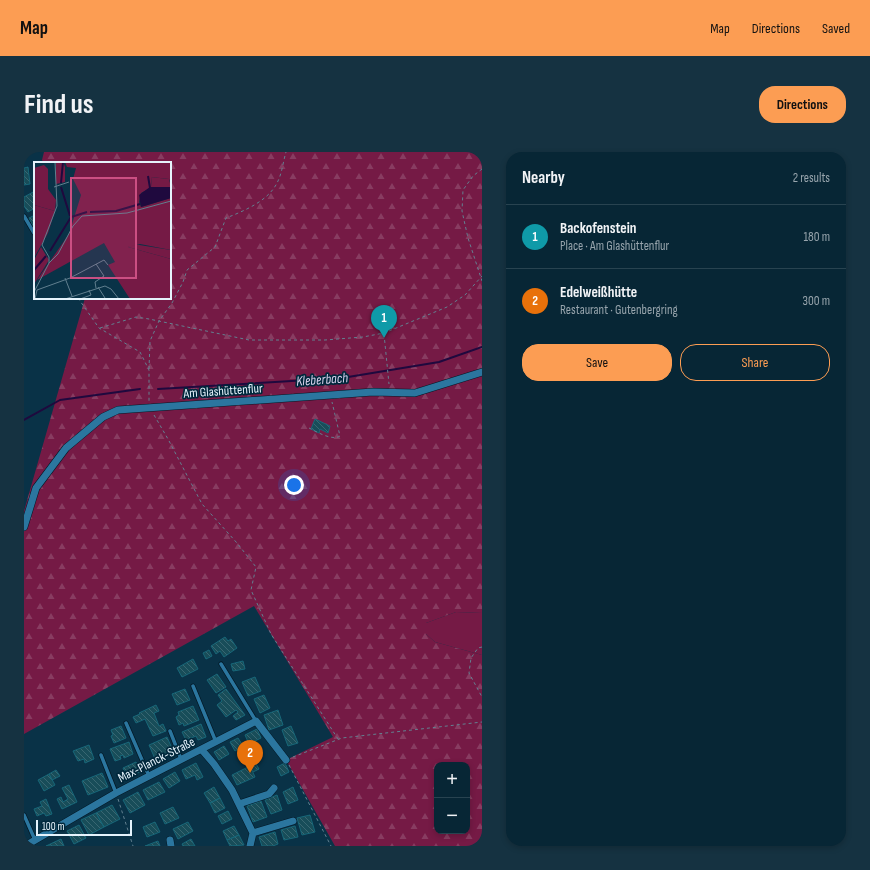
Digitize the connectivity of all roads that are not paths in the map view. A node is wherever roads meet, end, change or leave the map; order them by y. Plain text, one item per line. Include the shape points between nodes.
1 (24, 216) edge
2 (34, 233) edge
3 (482, 372) edge
4 (24, 527) edge
5 (221, 664) dead end
6 (193, 686) dead end
7 (256, 720) junction
8 (126, 723) dead end
9 (170, 731) dead end
10 (216, 742) junction
11 (202, 750) junction
12 (101, 755) dead end
13 (182, 759) junction
14 (286, 760) road end
15 (149, 776) junction
16 (274, 788) dead end
17 (116, 793) junction
18 (239, 804) junction
19 (24, 815) edge
20 (293, 821) dead end
21 (253, 833) junction
22 (35, 840) junction
23 (25, 846) edge
24 (250, 846) edge

1 - 2 lane
3 - 4 street, Am Glashüttenflur via 415,393 373,392 118,410 103,417 66,448 36,488
5 - 7 lane
6 - 10 lane
7 - 10 street, Max-Planck-Straße
7 - 14 street
8 - 15 lane
9 - 13 lane
10 - 11 street, Max-Planck-Straße
11 - 13 street, Max-Planck-Straße
11 - 18 street via 232,790
12 - 17 lane
13 - 15 street, Max-Planck-Straße
15 - 17 street, Max-Planck-Straße
16 - 18 street via 269,794
17 - 22 street, Max-Planck-Straße
18 - 21 street
19 - 22 lane
20 - 21 street
21 - 24 street
22 - 23 street, Max-Planck-Straße

